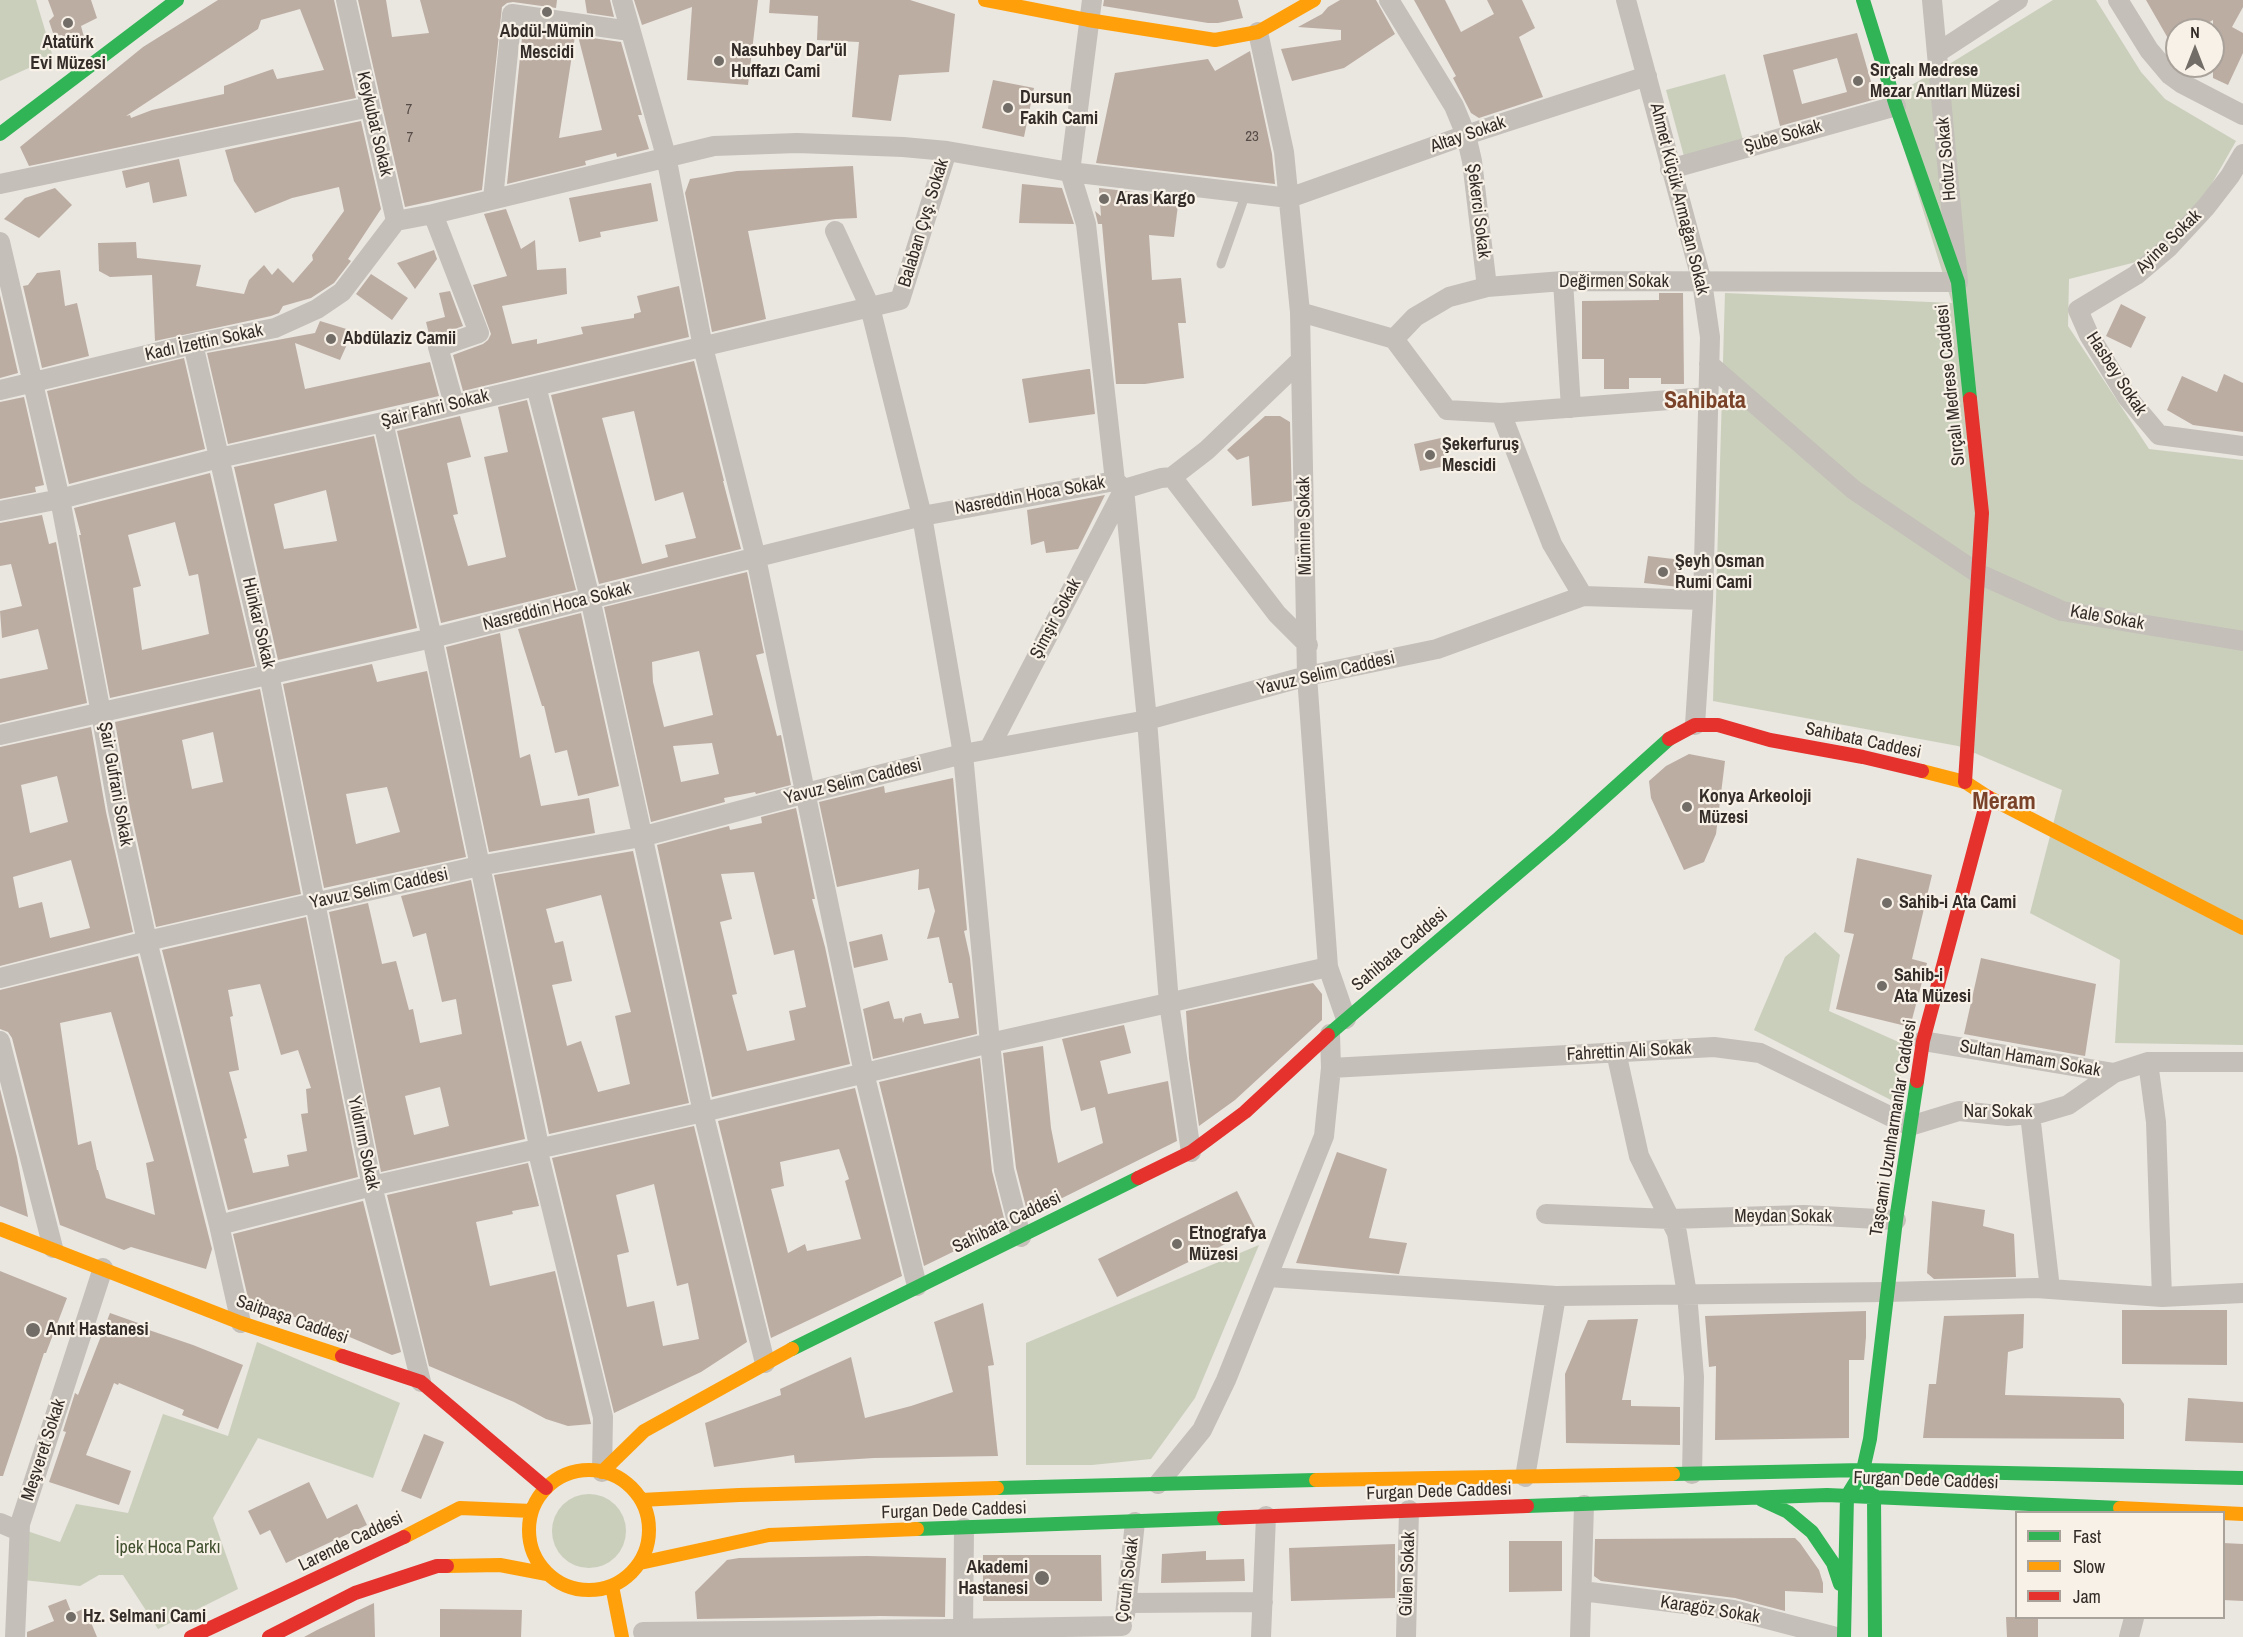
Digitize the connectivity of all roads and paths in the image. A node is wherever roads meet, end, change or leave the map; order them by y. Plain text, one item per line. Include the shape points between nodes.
1 (177, 0) edge
2 (346, 0) edge
3 (622, 0) edge
4 (985, 0) edge
5 (1092, 0) edge
6 (1314, 0) edge
7 (1389, 0) edge
8 (1626, 0) edge
9 (1863, 0) edge
10 (1932, 0) edge
11 (2018, 0) edge
12 (2118, 0) edge
13 (1088, 20) junction
14 (630, 31) junction
15 (1258, 32) junction
16 (1936, 53) junction
17 (1647, 76) junction
18 (1896, 106) junction
19 (370, 107) junction
20 (2243, 115) edge
21 (0, 134) edge
22 (1466, 135) junction
23 (947, 151) junction
24 (2243, 154) edge
25 (666, 156) junction
26 (1670, 169) junction
27 (1070, 172) junction
28 (0, 184) edge
29 (1246, 193) junction
30 (1289, 198) junction
31 (493, 199) junction
32 (433, 214) junction
33 (396, 221) junction
34 (835, 231) dead end
35 (0, 242) edge
36 (1221, 264) dead end
37 (1563, 282) junction
38 (1702, 282) junction
39 (1958, 282) junction
40 (1487, 287) junction
41 (870, 307) junction
42 (2078, 310) joint
43 (1300, 312) junction
44 (1394, 339) junction
45 (193, 344) junction
46 (703, 347) junction
47 (1300, 360) junction
48 (1709, 364) junction
49 (34, 382) junction
50 (537, 386) junction
51 (0, 390) edge
52 (1708, 397) junction
53 (454, 404) junction
54 (1571, 408) junction
55 (1501, 413) junction
56 (383, 422) junction
57 (2243, 446) edge
58 (219, 458) junction
59 (1172, 477) junction
60 (1119, 485) junction
61 (60, 499) junction
62 (0, 512) edge
63 (922, 516) junction
64 (756, 558) junction
65 (1979, 574) junction
66 (1583, 596) junction
67 (591, 598) junction
68 (1703, 600) junction
69 (432, 638) junction
70 (2243, 641) edge
71 (1308, 645) junction
72 (269, 674) junction
73 (1308, 676) junction
74 (101, 713) junction
75 (1147, 720) junction
76 (1695, 725) junction
77 (0, 735) edge
78 (988, 749) junction
79 (963, 754) junction
80 (1965, 782) junction
81 (806, 793) junction
82 (1988, 796) junction
83 (641, 837) junction
84 (479, 866) junction
85 (314, 903) junction
86 (2243, 928) edge
87 (147, 940) junction
88 (1328, 966) junction
89 (0, 978) edge
90 (1169, 1003) junction
91 (1346, 1019) junction
92 (1330, 1034) junction
93 (0, 1041) edge
94 (1923, 1041) junction
95 (990, 1043) junction
96 (1616, 1052) junction
97 (2148, 1062) junction
98 (2243, 1062) edge
99 (1331, 1068) junction
100 (864, 1073) junction
101 (2114, 1073) junction
102 (703, 1112) junction
103 (2030, 1114) junction
104 (1910, 1126) junction
105 (537, 1148) junction
106 (1191, 1152) junction
107 (372, 1186) junction
108 (1546, 1214) dead end
109 (1670, 1219) junction
110 (1896, 1220) junction
111 (219, 1225) junction
112 (0, 1229) edge
113 (1021, 1237) junction
114 (53, 1248) junction
115 (103, 1269) junction
116 (1268, 1277) junction
117 (917, 1286) junction
118 (2050, 1289) junction
119 (1887, 1292) junction
120 (2243, 1293) edge
121 (1687, 1294) junction
122 (1556, 1296) junction
123 (2162, 1297) junction
124 (242, 1323) junction
125 (765, 1363) junction
126 (421, 1382) junction
127 (1863, 1470) junction
128 (602, 1472) junction
129 (1692, 1474) junction
130 (1526, 1477) junction
131 (2243, 1478) edge
132 (1158, 1484) junction
133 (546, 1488) junction
134 (1847, 1496) junction
135 (1875, 1497) junction
136 (1755, 1498) junction
137 (641, 1500) junction
138 (1584, 1505) junction
139 (1409, 1510) junction
140 (2137, 1510) edge
141 (532, 1511) junction
142 (2164, 1511) edge
143 (2225, 1513) edge
144 (2243, 1514) edge
145 (1266, 1516) junction
146 (1135, 1522) junction
147 (0, 1523) edge
148 (964, 1528) junction
149 (19, 1531) junction
150 (640, 1563) junction
151 (547, 1574) junction
152 (612, 1586) junction
153 (1582, 1591) junction
154 (1845, 1600) junction
155 (1263, 1602) junction
156 (1128, 1603) junction
157 (2133, 1619) edge
158 (1122, 1631) edge
159 (643, 1632) dead end
160 (949, 1632) edge
161 (15, 1637) edge
162 (191, 1637) edge
163 (269, 1637) edge
164 (622, 1637) edge
165 (1261, 1637) edge
166 (1406, 1637) edge
167 (1580, 1637) edge
168 (1836, 1637) edge
169 (1844, 1637) edge
170 (1875, 1637) edge
171 (2128, 1637) edge

1 - 21 main road
2 - 19 street, Keykubat Sokak
3 - 14 street
4 - 13 main road
5 - 13 street
6 - 15 main road
7 - 22 street, Şekerci Sokak via 1454,106
8 - 17 street, Ahmet Küçük Armağan Sokak
9 - 18 main road, Sırçalı Medrese Caddesi
10 - 16 street, Hotuz Sokak
11 - 16 street
12 - 20 street via 2170,75
13 - 15 main road via 1215,40
13 - 27 street
14 - 25 street
14 - 31 street via 512,14
15 - 30 street, Mümine Sokak via 1284,152
16 - 39 street, Hotuz Sokak
17 - 22 street, Altay Sokak
17 - 26 street, Ahmet Küçük Armağan Sokak
18 - 26 street, Şube Sokak
18 - 39 main road, Sırçalı Medrese Caddesi
19 - 28 street
19 - 33 street, Keykubat Sokak
22 - 30 street, Altay Sokak
22 - 40 street, Şekerci Sokak
23 - 25 street via 797,143 714,146
23 - 27 street
23 - 41 street, Balaban Çvş. Sokak via 900,300
24 - 42 street, Ayine Sokak via 2206,207 2169,247 2136,275
25 - 31 street
25 - 46 street
26 - 38 street, Ahmet Küçük Armağan Sokak
27 - 29 street
27 - 60 street via 1086,224
29 - 30 street
29 - 36 lane
30 - 43 street, Mümine Sokak
31 - 32 street
32 - 33 street
32 - 53 street via 479,333 438,347
33 - 45 street, Kadı İzettin Sokak via 342,292 317,309 275,328
34 - 41 street
35 - 49 street, Şair Gufrani Sokak
37 - 38 street, Değirmen Sokak
37 - 40 street, Değirmen Sokak
37 - 54 street
38 - 39 street, Değirmen Sokak
38 - 48 street, Ahmet Küçük Armağan Sokak via 1710,337
39 - 65 main road, Sırçalı Medrese Caddesi via 1981,504
40 - 44 street, Değirmen Sokak via 1449,297 1416,317
41 - 46 street, Şair Fahri Sokak
41 - 63 street
42 - 57 street, Hasbey Sokak via 2127,397 2159,435
43 - 44 street
43 - 47 street, Mümine Sokak
44 - 55 street via 1447,410
45 - 49 street, Kadı İzettin Sokak
45 - 58 street, Hünkar Sokak
46 - 50 street, Şair Fahri Sokak
46 - 64 street
47 - 59 street via 1207,450
47 - 71 street, Mümine Sokak
48 - 52 street, Ahmet Küçük Armağan Sokak
48 - 65 street, Kale Sokak via 1854,490
49 - 51 street, Kadı İzettin Sokak
49 - 61 street, Şair Gufrani Sokak
50 - 53 street, Şair Fahri Sokak
50 - 67 street
52 - 54 street
52 - 68 street, Ahmet Küçük Armağan Sokak
53 - 56 street, Şair Fahri Sokak
54 - 55 street
55 - 66 street via 1552,544
56 - 58 street, Şair Fahri Sokak
56 - 69 street
58 - 61 street, Şair Fahri Sokak
58 - 72 street, Hünkar Sokak
59 - 60 street, Nasreddin Hoca Sokak
59 - 71 street via 1277,614
60 - 63 street, Nasreddin Hoca Sokak
60 - 75 street
60 - 78 street, Şimşir Sokak
61 - 62 street, Şair Fahri Sokak
61 - 74 street, Şair Gufrani Sokak
63 - 64 street, Nasreddin Hoca Sokak
63 - 79 street
64 - 67 street, Nasreddin Hoca Sokak
64 - 81 street
65 - 70 street, Kale Sokak via 2062,611
65 - 80 main road, Sırçalı Medrese Caddesi
66 - 68 street, Yavuz Selim Caddesi
66 - 73 street, Yavuz Selim Caddesi via 1437,649
67 - 69 street, Nasreddin Hoca Sokak
67 - 83 street
68 - 76 street, Ahmet Küçük Armağan Sokak
69 - 72 street, Nasreddin Hoca Sokak
69 - 84 street
71 - 73 street, Mümine Sokak
72 - 74 street, Nasreddin Hoca Sokak
72 - 85 street, Hünkar Sokak
73 - 75 street, Yavuz Selim Caddesi
73 - 88 street, Mümine Sokak
74 - 77 street, Nasreddin Hoca Sokak
74 - 87 street, Şair Gufrani Sokak
75 - 78 street, Yavuz Selim Caddesi
75 - 90 street
76 - 80 main road, Sahibata Caddesi via 1718,725
76 - 91 main road, Sahibata Caddesi via 1668,739 1559,838
78 - 79 street, Yavuz Selim Caddesi
79 - 81 street, Yavuz Selim Caddesi
79 - 95 street
80 - 82 main road, Sahibata Caddesi
81 - 83 street, Yavuz Selim Caddesi
81 - 100 street
82 - 86 main road, Sahibata Caddesi
82 - 94 main road, Taşcami Uzunharmanlar Caddesi
83 - 84 street, Yavuz Selim Caddesi
83 - 102 street
84 - 85 street, Yavuz Selim Caddesi
84 - 105 street
85 - 87 street, Yavuz Selim Caddesi
85 - 107 street, Yıldırım Sokak
87 - 89 street, Yavuz Selim Caddesi
87 - 111 street, Şair Gufrani Sokak
88 - 90 street
88 - 91 street, Mümine Sokak
90 - 95 street
90 - 106 street
91 - 92 main road, Sahibata Caddesi
92 - 99 street
92 - 106 main road, Sahibata Caddesi via 1245,1112
93 - 114 street
94 - 101 street, Sultan Hamam Sokak
94 - 104 main road, Taşcami Uzunharmanlar Caddesi
95 - 100 street
95 - 113 street via 1004,1170
96 - 99 street, Fahrettin Ali Sokak
96 - 104 street, Fahrettin Ali Sokak via 1714,1047 1760,1053
96 - 109 street via 1639,1156
97 - 98 street, Sultan Hamam Sokak
97 - 101 street, Sultan Hamam Sokak
97 - 123 street via 2156,1122
99 - 116 street via 1324,1136
100 - 102 street
100 - 117 street
101 - 103 street, Nar Sokak via 2068,1105
102 - 105 street
102 - 125 street
103 - 104 street, Nar Sokak via 1959,1111
103 - 118 street
104 - 110 main road, Taşcami Uzunharmanlar Caddesi
105 - 107 street
105 - 128 street via 603,1417
106 - 113 main road, Sahibata Caddesi
107 - 111 street
107 - 126 street, Yıldırım Sokak
108 - 109 street, Meydan Sokak
109 - 110 street, Meydan Sokak via 1804,1215
109 - 121 street via 1677,1233
110 - 119 main road, Taşcami Uzunharmanlar Caddesi
111 - 124 street, Şair Gufrani Sokak
112 - 114 main road, Saitpaşa Caddesi
113 - 117 main road, Sahibata Caddesi
114 - 115 main road, Saitpaşa Caddesi
115 - 124 main road, Saitpaşa Caddesi
115 - 149 street, Meşveret Sokak
116 - 122 street
116 - 132 street via 1202,1430
117 - 125 main road, Sahibata Caddesi
118 - 119 street
118 - 123 street
119 - 121 street
119 - 127 main road, Taşcami Uzunharmanlar Caddesi
120 - 123 street
121 - 122 street
121 - 129 street via 1694,1377
122 - 130 street
124 - 126 main road, Saitpaşa Caddesi
125 - 128 main road, Sahibata Caddesi via 644,1431
126 - 133 main road, Saitpaşa Caddesi
127 - 129 main road, Furgan Dede Caddesi
127 - 131 main road, Furgan Dede Caddesi
127 - 134 main road, Taşcami Uzunharmanlar Caddesi
127 - 135 main road
128 - 133 main road via 572,1472
128 - 137 main road via 625,1483
129 - 130 main road, Furgan Dede Caddesi
130 - 132 main road, Furgan Dede Caddesi
132 - 137 main road, Furgan Dede Caddesi
133 - 141 main road
134 - 135 main road, Furgan Dede Caddesi
134 - 136 main road, Furgan Dede Caddesi
134 - 154 main road
135 - 140 main road, Furgan Dede Caddesi
135 - 170 main road
136 - 138 main road, Furgan Dede Caddesi
136 - 154 main road via 1788,1512 1812,1532 1833,1563
137 - 150 main road via 650,1529
138 - 139 main road, Furgan Dede Caddesi
138 - 153 street
139 - 145 main road, Furgan Dede Caddesi
139 - 166 street, Gülen Sokak
140 - 142 main road, Furgan Dede Caddesi
141 - 151 main road via 530,1545
141 - 162 main road, Larende Caddesi via 460,1508
143 - 144 main road, Furgan Dede Caddesi
145 - 146 main road, Furgan Dede Caddesi
145 - 155 street
146 - 148 main road, Furgan Dede Caddesi
146 - 156 street, Çoruh Sokak
147 - 149 street
148 - 150 main road, Furgan Dede Caddesi via 769,1535
148 - 160 street
149 - 161 street, Meşveret Sokak
150 - 152 main road
151 - 152 main road via 578,1590
151 - 163 main road via 500,1565 437,1566 355,1593
152 - 164 main road
153 - 167 street
153 - 168 street, Karagöz Sokak via 1733,1610
154 - 169 main road
155 - 156 street
155 - 165 street
156 - 158 street, Çoruh Sokak
157 - 171 street
158 - 160 street
159 - 160 street

